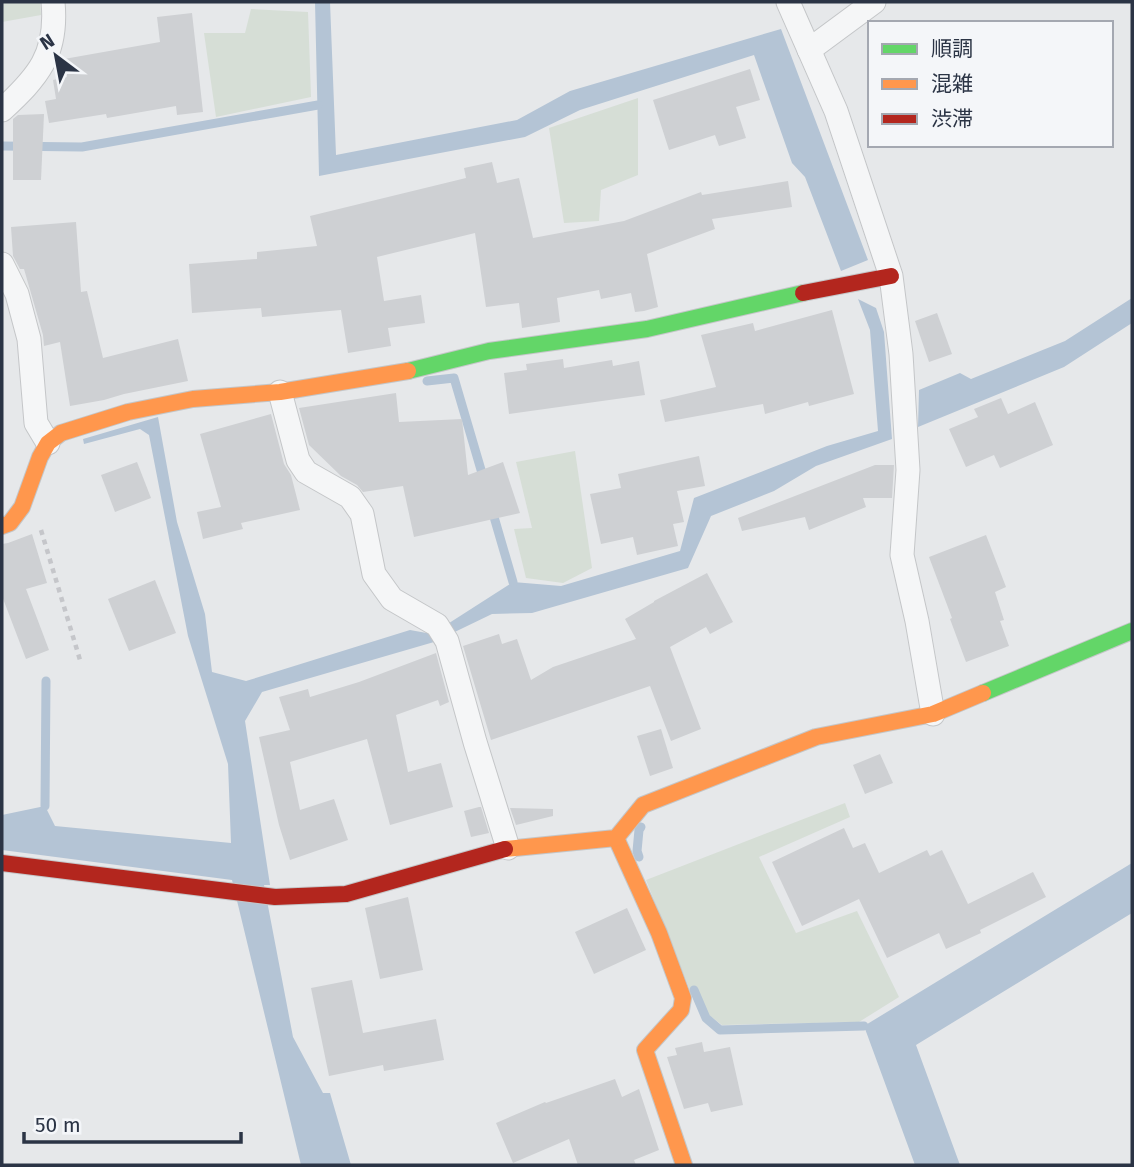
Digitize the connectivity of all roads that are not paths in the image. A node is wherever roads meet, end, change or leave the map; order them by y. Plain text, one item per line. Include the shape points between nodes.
1 (788, 2) edge
2 (874, 2) edge
3 (61, 3) edge
4 (809, 50) junction
5 (2, 110) edge
6 (2, 264) edge
7 (891, 276) junction
8 (280, 392) junction
9 (48, 443) junction
10 (6, 524) edge
11 (1132, 631) edge
12 (933, 714) junction
13 (616, 838) junction
14 (508, 848) junction
15 (2, 863) edge
16 (684, 1165) edge

1 - 4 street
2 - 4 street
3 - 5 street via 45,61 27,87
4 - 7 street via 836,111
6 - 9 street via 17,294 29,339 36,423
7 - 8 street via 647,329 489,351 404,372
7 - 12 street via 908,470 902,555
8 - 9 street via 193,399 128,412 61,433
8 - 14 street via 298,460 306,472 350,497 362,514 374,574 392,599 442,633
9 - 10 street via 22,507
11 - 12 street
12 - 13 street via 816,737 643,804
13 - 14 street
13 - 16 street via 683,998 681,1010 645,1050
14 - 15 street via 346,894 275,897

